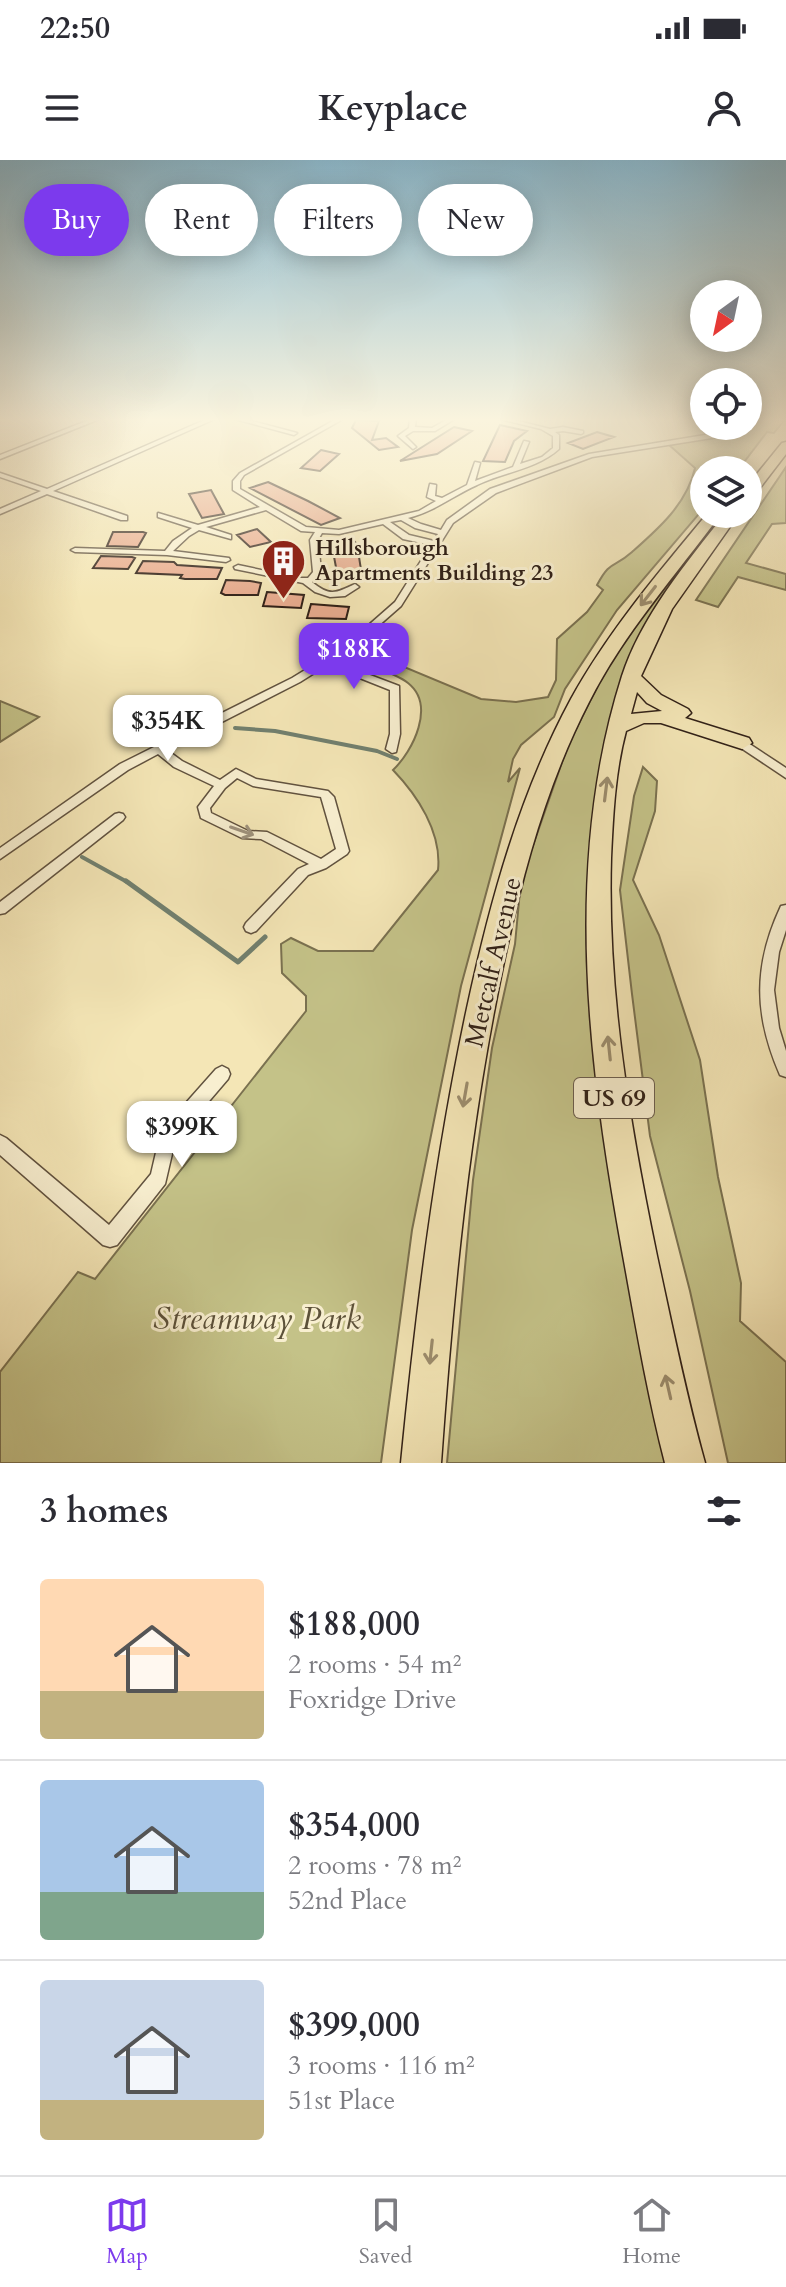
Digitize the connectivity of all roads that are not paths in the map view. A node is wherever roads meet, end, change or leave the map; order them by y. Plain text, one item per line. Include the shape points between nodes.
1 (11, 479) edge
2 (77, 479) edge
3 (237, 479) edge
4 (472, 479) edge
5 (486, 479) edge
6 (520, 479) edge
7 (432, 485) dead end
8 (470, 485) junction
9 (47, 492) junction
10 (442, 501) junction
11 (264, 508) junction
12 (0, 512) edge
13 (161, 515) dead end
14 (124, 518) dead end
15 (404, 519) junction
16 (386, 523) junction
17 (197, 527) junction
18 (703, 528) edge
19 (722, 528) edge
20 (319, 532) junction
21 (443, 533) junction
22 (228, 537) dead end
23 (437, 544) junction
24 (75, 550) dead end
25 (167, 553) junction
26 (226, 560) dead end
27 (238, 567) dead end
28 (306, 581) junction
29 (355, 587) dead end
30 (327, 662) junction
31 (631, 676) junction
32 (617, 728) junction
33 (742, 743) junction
34 (158, 749) junction
35 (392, 749) dead end
36 (786, 774) edge
37 (221, 785) junction
38 (119, 817) dead end
39 (0, 854) edge
40 (321, 865) junction
41 (0, 909) edge
42 (786, 910) edge
43 (251, 927) dead end
44 (786, 1070) edge
45 (222, 1074) dead end
46 (0, 1144) edge
47 (421, 1463) edge
48 (685, 1463) edge

1 - 9 street
2 - 9 street
3 - 11 street via 238,492
4 - 8 street
5 - 8 street
6 - 21 street via 473,504
7 - 10 street via 431,497
8 - 10 street
9 - 12 street
9 - 14 street
10 - 15 street
11 - 17 street
11 - 20 street
13 - 17 street
15 - 16 street
15 - 21 street
16 - 20 street
16 - 23 street via 406,537
17 - 22 street
17 - 25 street via 176,539
18 -> 47 highway, Metcalf Avenue via 642,602 599,666 530,819 496,936 457,1136
19 - 31 highway, US 69 via 666,602
20 - 28 street via 314,540 317,575
21 - 23 street
23 - 30 street via 395,607
24 - 25 street
25 - 26 street
27 - 28 street
28 - 29 street via 318,592 337,596
30 - 34 street
30 - 35 street via 395,688
31 - 32 highway, US 69
31 - 33 highway via 664,706 725,730
32 - 33 highway via 641,717 663,717
48 -> 32 highway, US 69 via 634,1223 605,1017 602,826
33 - 36 street
34 - 37 street
34 - 39 street
37 -> 40 street via 204,807 205,815 246,835 263,835
37 - 40 street via 236,773 253,782 328,797 343,851
38 - 41 street
40 - 43 street via 303,872
42 - 44 street via 765,986 771,1031
45 - 46 street via 167,1137 159,1178 110,1238

